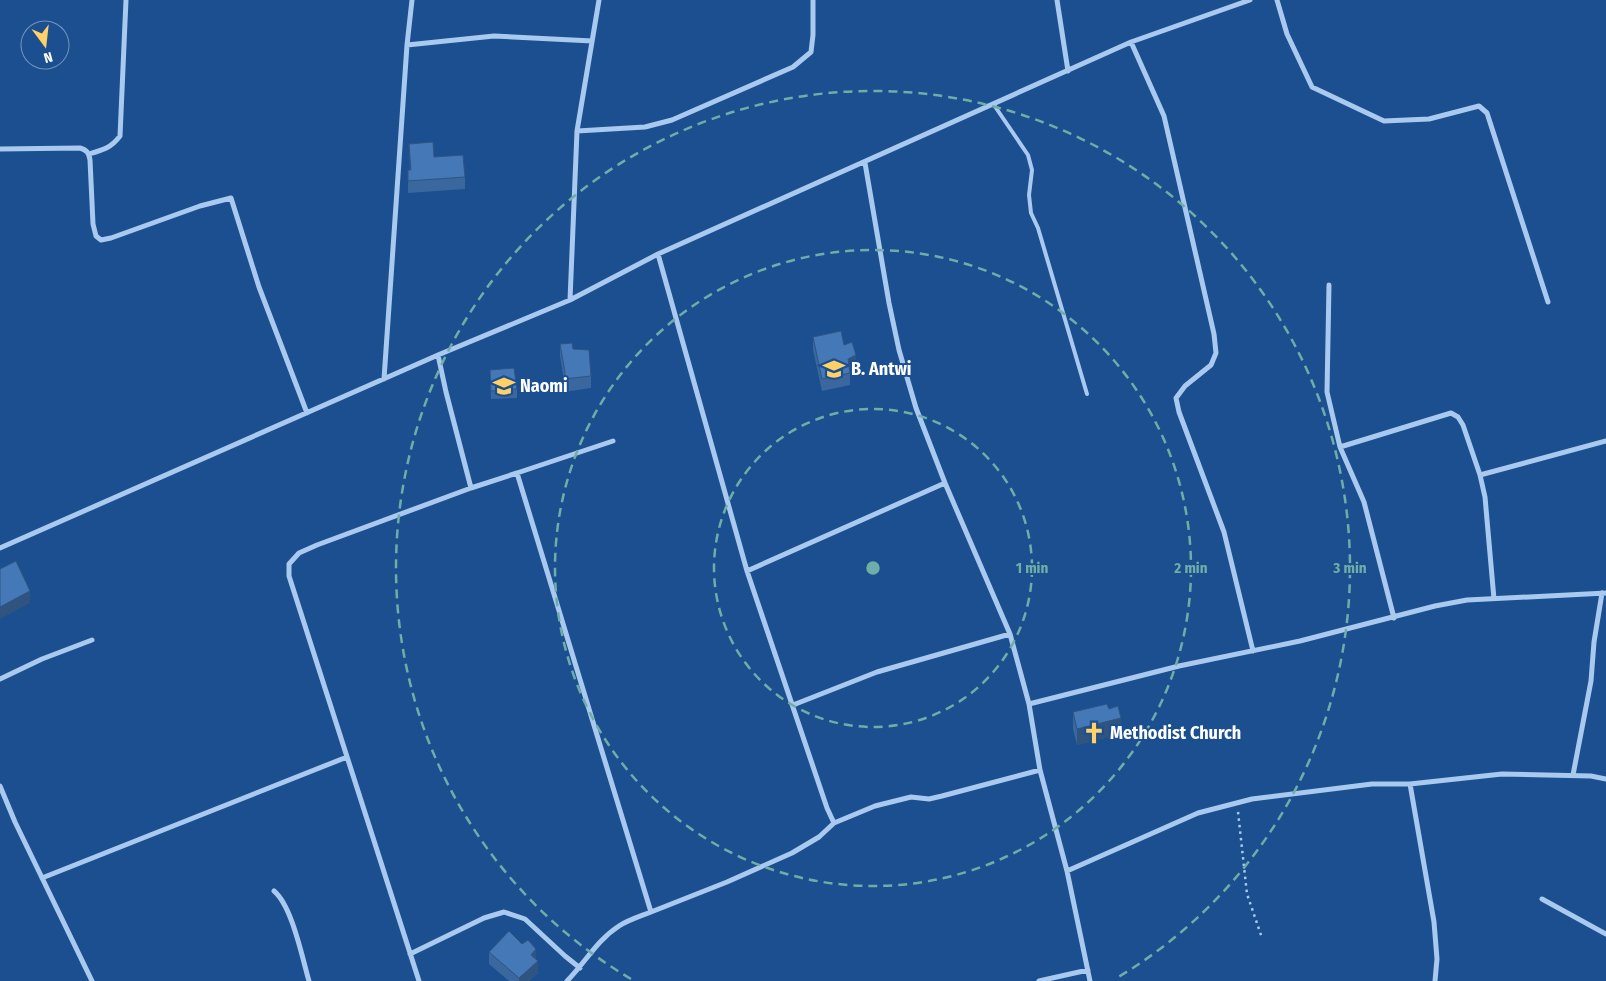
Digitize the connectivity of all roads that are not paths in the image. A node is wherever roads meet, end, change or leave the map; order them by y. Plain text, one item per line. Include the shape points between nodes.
1 (126, 0) edge
2 (412, 0) edge
3 (600, 0) edge
4 (813, 0) edge
5 (1057, 0) edge
6 (1250, 0) edge
7 (1277, 0) edge
8 (592, 41) junction
9 (1131, 42) junction
10 (406, 45) junction
11 (1068, 71) junction
12 (994, 104) junction
13 (577, 131) junction
14 (0, 148) edge
15 (89, 154) junction
16 (865, 163) junction
17 (658, 254) junction
18 (1329, 285) dead end
19 (570, 300) junction
20 (1548, 302) dead end
21 (438, 355) junction
22 (384, 380) junction
23 (1087, 394) dead end
24 (307, 413) junction
25 (613, 441) dead end
26 (1606, 441) edge
27 (1340, 447) junction
28 (517, 473) junction
29 (1480, 475) junction
30 (945, 483) junction
31 (471, 488) junction
32 (0, 548) edge
33 (747, 571) junction
34 (1604, 593) edge
35 (1494, 599) junction
36 (1394, 618) junction
37 (1010, 634) junction
38 (92, 640) dead end
39 (1253, 651) junction
40 (0, 679) edge
41 (1029, 704) junction
42 (793, 705) junction
43 (347, 757) junction
44 (1040, 770) junction
45 (1573, 775) junction
46 (1606, 779) edge
47 (1410, 784) junction
48 (0, 786) edge
49 (834, 823) junction
50 (1067, 871) junction
51 (42, 878) junction
52 (274, 891) dead end
53 (1542, 900) dead end
54 (651, 912) junction
55 (1606, 934) edge
56 (410, 954) junction
57 (580, 968) junction
58 (1088, 970) junction
59 (92, 981) edge
60 (309, 981) edge
61 (419, 981) edge
62 (567, 981) edge
63 (1039, 981) edge
64 (1090, 981) edge
65 (1435, 981) edge

1 - 15 street via 120,136 114,145
2 - 10 street
3 - 8 street
4 - 13 street via 811,52 793,67 672,120 645,127
5 - 11 street
6 - 9 street
7 - 20 street via 1287,34 1312,87 1384,121 1429,119 1480,106 1487,112
8 - 10 street via 494,36
8 - 13 street
9 - 11 street
9 - 39 street via 1164,116 1214,334 1216,353 1211,365 1185,386 1176,398 1224,532
10 - 22 street
11 - 12 street
12 - 16 street
12 - 23 lane via 1028,155 1032,170 1031,213
13 - 19 street
14 - 15 street via 80,148
15 - 24 street via 93,224 96,236 101,240 231,198 259,287
16 - 17 street
16 - 30 street via 899,350 916,408
17 - 19 street
17 - 33 street
18 - 27 street via 1327,392
19 - 21 street
21 - 22 street
21 - 31 street
22 - 24 street
24 - 32 street
25 - 28 street
26 - 29 street
27 - 29 street via 1450,413 1463,425
27 - 36 street via 1364,502
28 - 31 street
28 - 54 street
29 - 35 street via 1485,496
30 - 33 street
30 - 37 street
31 - 43 street via 317,544 299,553 289,564 289,576
33 - 42 street
34 - 35 street
34 - 45 street
35 - 36 street via 1435,606
36 - 39 street
37 - 41 street
37 - 42 street via 877,672
38 - 40 street
39 - 41 street
41 - 44 street
42 - 49 street
43 - 51 street
43 - 56 street
44 - 49 street via 942,796 902,799
44 - 50 street
45 - 46 street
45 - 47 street via 1502,774
47 - 50 street via 1372,784 1252,799 1198,813
47 - 65 street via 1434,922
48 - 51 street
49 - 54 street via 819,837 792,853
50 - 58 street
51 - 59 street
52 - 60 street via 281,896 288,910
53 - 55 street
54 - 57 street via 609,934
56 - 57 street via 475,922 504,912 525,919
56 - 61 street
57 - 62 street
58 - 63 street
58 - 64 street

